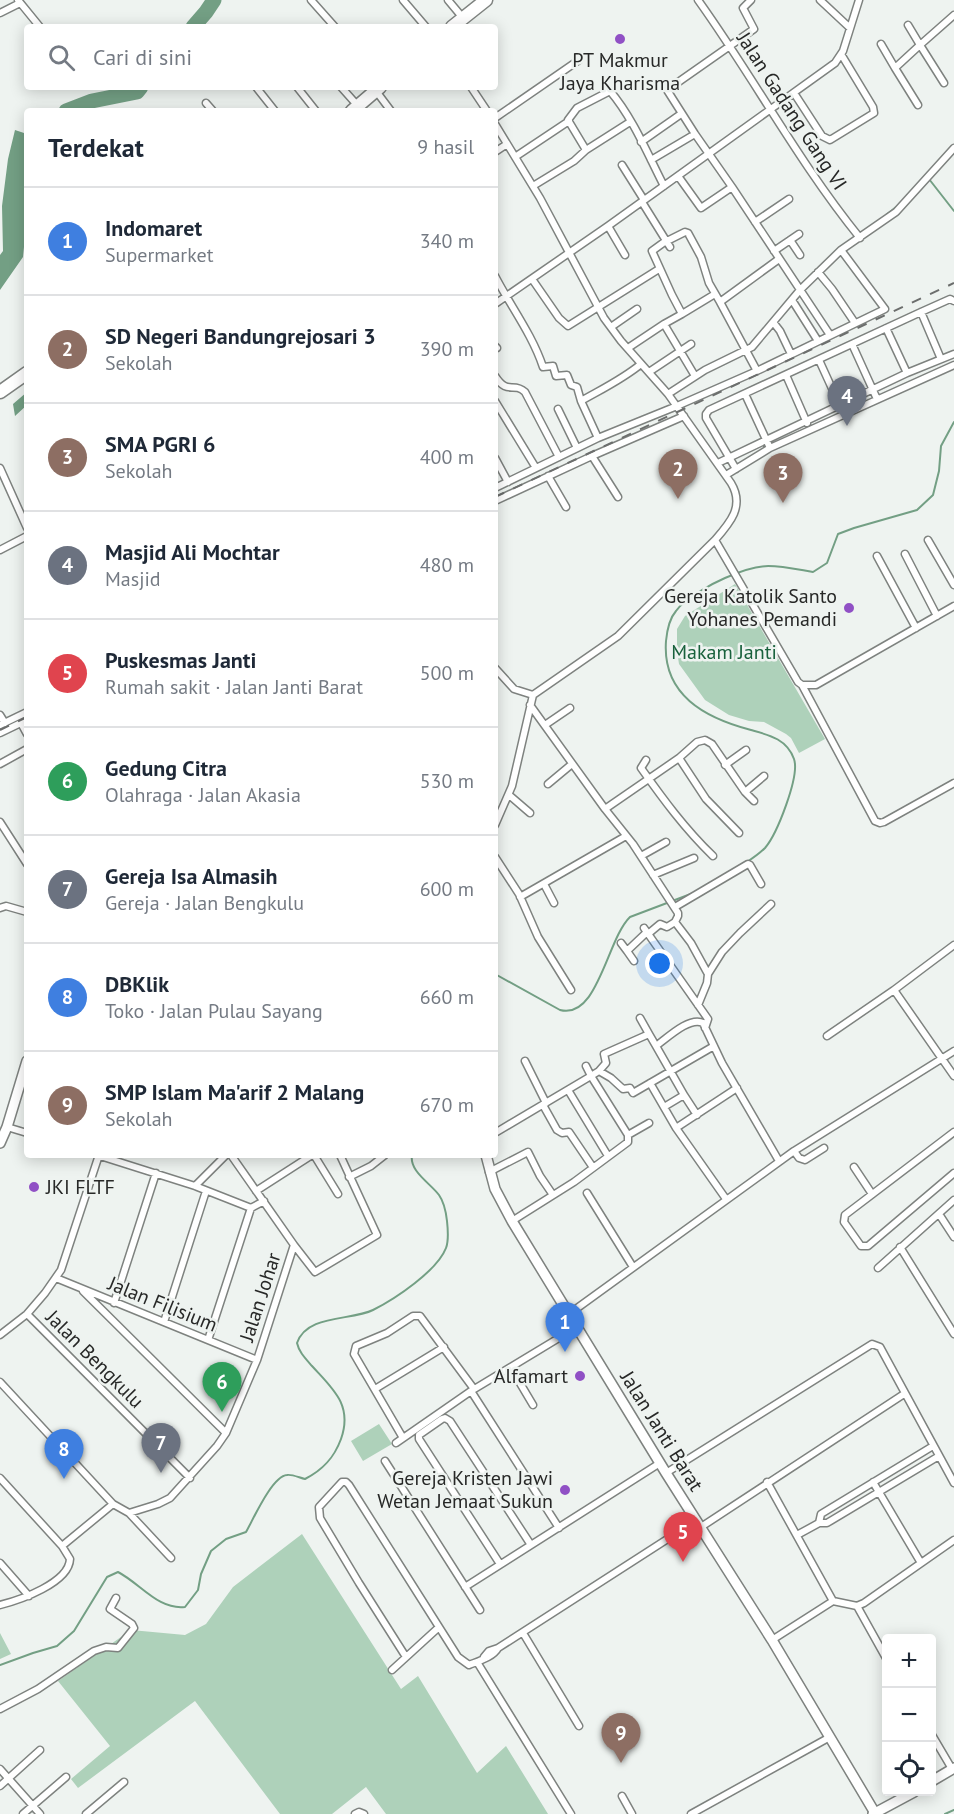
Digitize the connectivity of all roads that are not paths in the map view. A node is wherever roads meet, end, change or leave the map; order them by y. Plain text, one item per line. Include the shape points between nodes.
1 (311, 0) edge
2 (404, 0) edge
3 (448, 0) edge
4 (486, 0) edge
5 (698, 0) edge
6 (751, 0) edge
7 (820, 0) edge
8 (858, 1) edge
9 (19, 2) edge
10 (0, 14) edge
11 (954, 15) edge
12 (463, 18) junction
13 (37, 24) edge
14 (332, 24) edge
15 (424, 24) edge
16 (456, 24) edge
17 (908, 25) dead end
18 (850, 28) junction
19 (881, 44) dead end
20 (920, 45) junction
21 (731, 46) junction
22 (841, 54) junction
23 (579, 60) dead end
24 (895, 68) junction
25 (944, 83) dead end
26 (258, 90) edge
27 (299, 90) edge
28 (343, 90) edge
29 (377, 90) edge
30 (379, 90) edge
31 (473, 90) edge
32 (794, 93) junction
33 (206, 103) dead end
34 (918, 105) dead end
35 (210, 108) edge
36 (273, 108) edge
37 (314, 108) edge
38 (354, 108) edge
39 (356, 108) edge
40 (389, 108) edge
41 (485, 108) edge
42 (770, 111) junction
43 (681, 114) junction
44 (498, 116) edge
45 (569, 121) junction
46 (630, 123) junction
47 (498, 129) edge
48 (695, 134) junction
49 (641, 142) junction
50 (507, 144) junction
51 (954, 148) edge
52 (498, 150) edge
53 (586, 150) junction
54 (709, 154) junction
55 (515, 157) junction
56 (651, 160) junction
57 (622, 165) dead end
58 (678, 176) junction
59 (533, 186) junction
60 (664, 186) junction
61 (732, 187) junction
62 (789, 199) dead end
63 (643, 201) junction
64 (755, 222) junction
65 (608, 226) junction
66 (799, 234) dead end
67 (860, 238) junction
68 (790, 240) junction
69 (669, 245) junction
70 (842, 250) junction
71 (774, 251) junction
72 (570, 252) junction
73 (625, 255) dead end
74 (800, 255) dead end
75 (779, 259) junction
76 (659, 269) junction
77 (818, 272) junction
78 (532, 279) junction
79 (498, 281) edge
80 (800, 290) junction
81 (715, 294) junction
82 (506, 296) junction
83 (792, 300) junction
84 (954, 301) edge
85 (498, 302) edge
86 (720, 302) junction
87 (598, 306) junction
88 (637, 309) dead end
89 (921, 312) junction
90 (682, 314) junction
91 (773, 322) junction
92 (855, 323) junction
93 (664, 324) junction
94 (611, 327) junction
95 (886, 328) junction
96 (830, 335) junction
97 (818, 341) junction
98 (691, 344) dead end
99 (852, 344) junction
100 (628, 348) junction
101 (679, 351) junction
102 (747, 351) junction
103 (791, 354) junction
104 (954, 354) edge
105 (941, 359) junction
106 (819, 360) junction
107 (641, 364) junction
108 (954, 365) edge
109 (757, 371) junction
110 (649, 372) junction
111 (907, 374) junction
112 (24, 375) edge
113 (786, 375) junction
114 (695, 376) junction
115 (498, 381) edge
116 (873, 390) junction
117 (0, 392) edge
118 (668, 394) junction
119 (745, 394) junction
120 (877, 399) junction
121 (581, 401) junction
122 (498, 406) edge
123 (677, 406) junction
124 (840, 406) junction
125 (558, 408) dead end
126 (684, 416) junction
127 (806, 421) junction
128 (810, 429) junction
129 (598, 438) junction
130 (766, 439) junction
131 (577, 448) junction
132 (770, 448) junction
133 (592, 456) junction
134 (559, 457) junction
135 (728, 458) junction
136 (718, 463) junction
137 (498, 464) edge
138 (0, 468) edge
139 (536, 468) junction
140 (736, 469) junction
141 (726, 475) junction
142 (548, 476) junction
143 (508, 482) junction
144 (498, 487) edge
145 (618, 497) dead end
146 (498, 500) edge
147 (566, 507) dead end
148 (24, 521) edge
149 (24, 538) edge
150 (715, 540) junction
151 (928, 540) dead end
152 (0, 550) edge
153 (905, 554) dead end
154 (877, 556) dead end
155 (954, 585) edge
156 (954, 606) edge
157 (937, 616) junction
158 (916, 628) junction
159 (498, 671) edge
160 (802, 685) junction
161 (533, 695) junction
162 (530, 705) junction
163 (570, 708) dead end
164 (24, 713) edge
165 (0, 715) edge
166 (24, 721) edge
167 (2, 724) edge
168 (545, 726) junction
169 (0, 733) edge
170 (746, 750) dead end
171 (24, 751) edge
172 (679, 758) junction
173 (646, 760) dead end
174 (0, 764) edge
175 (572, 764) junction
176 (725, 765) junction
177 (764, 776) dead end
178 (649, 779) junction
179 (954, 783) edge
180 (548, 784) dead end
181 (745, 792) junction
182 (509, 795) junction
183 (754, 801) dead end
184 (605, 809) junction
185 (530, 813) dead end
186 (498, 819) edge
187 (0, 822) edge
188 (739, 833) dead end
189 (626, 836) junction
190 (666, 842) dead end
191 (641, 855) junction
192 (713, 856) dead end
193 (694, 858) dead end
194 (24, 859) edge
195 (498, 862) edge
196 (653, 875) junction
197 (544, 884) junction
198 (761, 884) dead end
199 (520, 897) junction
200 (554, 903) dead end
201 (771, 904) dead end
202 (674, 907) junction
203 (0, 908) edge
204 (24, 911) edge
205 (675, 922) junction
206 (646, 932) junction
207 (621, 943) dead end
208 (954, 945) edge
209 (627, 951) junction
210 (634, 961) dead end
211 (708, 974) junction
212 (571, 990) dead end
213 (894, 990) junction
214 (698, 1005) junction
215 (640, 1018) dead end
216 (705, 1028) junction
217 (649, 1034) junction
218 (827, 1036) dead end
219 (656, 1046) junction
220 (714, 1046) junction
221 (954, 1051) edge
222 (942, 1059) junction
223 (525, 1061) dead end
224 (586, 1066) dead end
225 (24, 1070) edge
226 (599, 1071) junction
227 (671, 1071) junction
228 (591, 1076) junction
229 (954, 1076) edge
230 (650, 1083) junction
231 (737, 1088) junction
232 (568, 1090) junction
233 (684, 1095) junction
234 (545, 1104) junction
235 (664, 1107) junction
236 (697, 1115) junction
237 (649, 1123) dead end
238 (7, 1127) junction
239 (676, 1128) junction
240 (498, 1131) edge
241 (24, 1132) edge
242 (954, 1132) edge
243 (628, 1136) junction
244 (0, 1143) edge
245 (824, 1148) dead end
246 (795, 1151) junction
247 (608, 1156) junction
248 (97, 1158) edge
249 (108, 1158) edge
250 (223, 1158) edge
251 (233, 1158) edge
252 (308, 1158) edge
253 (315, 1158) edge
254 (341, 1158) edge
255 (381, 1158) edge
256 (487, 1158) edge
257 (779, 1161) junction
258 (592, 1166) junction
259 (854, 1167) dead end
260 (489, 1172) junction
261 (156, 1173) junction
262 (954, 1173) edge
263 (350, 1177) junction
264 (195, 1186) junction
265 (206, 1191) junction
266 (256, 1191) junction
267 (587, 1193) dead end
268 (338, 1194) dead end
269 (872, 1194) junction
270 (553, 1195) junction
271 (726, 1199) junction
272 (954, 1200) edge
273 (264, 1201) junction
274 (251, 1208) junction
275 (939, 1214) junction
276 (512, 1221) junction
277 (954, 1237) edge
278 (294, 1245) junction
279 (900, 1247) junction
280 (633, 1267) junction
281 (878, 1268) dead end
282 (56, 1278) junction
283 (80, 1288) junction
284 (114, 1303) junction
285 (27, 1314) junction
286 (569, 1314) junction
287 (164, 1322) junction
288 (577, 1327) junction
289 (954, 1334) edge
290 (0, 1335) edge
291 (208, 1340) junction
292 (444, 1347) junction
293 (257, 1360) junction
294 (511, 1368) junction
295 (0, 1382) edge
296 (375, 1389) junction
297 (473, 1390) junction
298 (904, 1394) junction
299 (533, 1405) dead end
300 (226, 1432) junction
301 (403, 1438) junction
302 (396, 1443) dead end
303 (933, 1446) junction
304 (939, 1456) junction
305 (385, 1461) dead end
306 (660, 1463) junction
307 (954, 1463) edge
308 (946, 1469) junction
309 (666, 1473) junction
310 (0, 1478) edge
311 (190, 1478) junction
312 (767, 1482) junction
313 (873, 1482) junction
314 (954, 1483) edge
315 (879, 1492) junction
316 (113, 1504) junction
317 (129, 1513) junction
318 (819, 1522) junction
319 (699, 1523) junction
320 (559, 1528) junction
321 (798, 1535) junction
322 (954, 1540) edge
323 (531, 1545) junction
324 (62, 1546) junction
325 (171, 1558) dead end
326 (0, 1563) edge
327 (921, 1563) junction
328 (500, 1564) junction
329 (465, 1587) junction
330 (29, 1596) junction
331 (116, 1598) dead end
332 (833, 1601) junction
333 (0, 1605) edge
334 (857, 1606) junction
335 (480, 1610) dead end
336 (438, 1628) junction
337 (523, 1633) junction
338 (772, 1640) junction
339 (882, 1651) edge
340 (406, 1657) junction
341 (477, 1662) junction
342 (392, 1670) dead end
343 (0, 1709) edge
344 (579, 1726) dead end
345 (830, 1737) junction
346 (936, 1741) edge
347 (40, 1750) dead end
348 (0, 1769) edge
349 (953, 1769) edge
350 (66, 1777) dead end
351 (8, 1778) junction
352 (936, 1779) edge
353 (124, 1782) dead end
354 (0, 1786) edge
355 (622, 1796) dead end
356 (905, 1796) edge
357 (33, 1806) junction
358 (874, 1813) edge
359 (23, 1814) edge
360 (40, 1814) edge
361 (86, 1814) edge
362 (355, 1814) edge
363 (364, 1814) edge
364 (571, 1814) edge
365 (632, 1814) edge
366 (691, 1814) edge

1 - 14 street
2 - 15 street
3 - 12 street
4 - 12 highway
5 - 21 street, Jalan Gadang Gang VI
6 - 21 street via 742,8 754,29
7 - 18 street
8 - 18 street
9 - 10 street
9 - 13 street
11 - 20 street
12 - 16 highway
17 - 20 street
18 - 22 street
19 - 24 street
20 - 24 street
20 - 25 street
21 - 42 street, Jalan Gadang Gang VI
21 - 43 street via 668,89
22 - 32 street via 835,63
22 - 32 street via 874,113 830,140 822,136
23 - 44 street
24 - 34 street
26 - 36 street
27 - 37 street
28 - 38 street
29 - 39 highway
30 - 40 street
31 - 41 street
32 - 42 street
33 - 35 street
42 - 54 street
42 - 67 street, Jalan Gadang Gang VI
43 - 48 street
43 - 49 street
45 - 46 street via 576,108 609,91
45 - 53 street
45 - 55 street
46 - 49 street
46 - 53 street
47 - 50 street
48 - 54 street
48 - 56 street
49 - 56 street
50 - 52 street
50 - 55 street
51 - 67 street via 907,201
53 - 59 street
54 - 58 street
54 - 61 street
55 - 59 street
56 - 60 street
57 - 63 street
58 - 60 street
58 - 61 street via 703,211
59 - 72 street
60 - 63 street
61 - 64 street
62 - 64 street
63 - 65 street
63 - 69 street
64 - 71 street
65 - 72 street
65 - 73 street
66 - 68 street
67 - 70 street
68 - 71 street
68 - 74 street
69 - 76 street via 663,243 652,252
69 - 81 street via 688,233
70 - 77 street
70 - 92 street via 885,309
71 - 75 street
72 - 78 street
72 - 87 street
75 - 80 street
75 - 86 street
76 - 87 street
76 - 90 street
77 - 80 street
77 - 92 street
78 - 82 street
78 - 87 street via 566,325
79 - 82 street
80 - 83 street
80 - 96 street
81 - 86 street
81 - 90 street
82 - 85 street
82 - 121 street via 537,348 543,367 554,367 556,376 567,375 572,386 577,387
83 - 91 street
83 - 97 street
84 - 89 street via 950,299
86 - 102 street
87 - 94 street
88 - 94 street
89 - 95 street
89 - 105 street
90 - 93 street
91 - 102 street
91 - 103 street
92 - 96 street
93 - 100 street
93 - 101 street
94 - 100 street
95 - 99 street
95 - 111 street
96 - 97 street
97 - 103 street
98 - 101 street
99 - 106 street
99 - 116 street
100 - 107 street
101 - 110 street
101 - 114 street
102 - 109 street
102 - 114 street
103 - 109 street
104 - 105 street
105 - 111 street
106 - 113 street
106 - 124 street
107 - 110 street
107 - 121 street
108 - 120 street
109 - 123 street
110 - 118 street
111 - 116 street
112 - 117 highway
113 - 119 street
113 - 127 street
114 - 118 street
115 - 134 street via 501,386 525,392
116 - 120 street
116 - 124 street
118 - 123 street
119 - 130 street
119 - 135 street via 705,414
120 - 128 street
121 - 129 street
122 - 139 street
123 - 126 street
123 - 129 street
124 - 127 street
125 - 131 street
126 - 133 street
126 - 136 street
127 - 128 street
127 - 130 street
128 - 132 street
129 - 131 street
130 - 132 street
130 - 135 street
131 - 134 street
132 - 140 street
133 - 142 street
133 - 145 street
134 - 139 street
135 - 136 street
135 - 140 street
136 - 141 street
137 - 143 street
138 - 148 street
139 - 143 street
140 - 141 street
141 - 150 street via 735,489 738,505
142 - 146 street
142 - 147 street
143 - 144 street
149 - 152 street
150 - 160 street
150 - 161 street via 618,636
151 - 155 street
153 - 157 street
154 - 158 street
156 - 157 street
157 - 158 street
158 - 160 street via 816,685
159 - 161 street via 514,689
160 - 179 street via 875,821 884,822
161 - 162 street
162 - 168 street
162 - 182 street
163 - 168 street
164 - 167 street
165 - 167 street
166 - 169 street
168 - 175 street
170 - 176 street
171 - 174 street
172 - 176 street via 705,740
172 - 178 street
172 - 188 street via 706,798
173 - 178 street via 641,767
175 - 180 street
175 - 184 street
176 - 181 street
177 - 181 street
178 - 184 street
178 - 192 street via 685,828
181 - 183 street
182 - 185 street
182 - 186 street
184 - 189 street
187 - 194 street
189 - 191 street
189 - 197 street
190 - 191 street
191 - 196 street
193 - 196 street
195 - 199 street
196 - 202 street
197 - 199 street
197 - 200 street
198 - 202 street via 748,864
199 - 212 street via 538,937
201 - 211 street via 722,952
202 - 205 street via 678,916
203 - 204 street
205 - 206 street
205 - 211 street
206 - 209 street
206 - 214 street
207 - 209 street
208 - 213 street
209 - 210 street
211 - 214 street
213 - 218 street
213 - 222 street
214 - 216 street via 708,1019
215 - 217 street
216 - 219 street via 698,1020 691,1022
216 - 220 street
217 - 219 street
217 - 226 street via 604,1054 606,1063
219 - 227 street
220 - 227 street
220 - 231 street
221 - 222 street
222 - 229 street
222 - 246 street
223 - 234 street
224 - 228 street
225 - 238 street
226 - 228 street
226 - 230 street via 633,1093
227 - 230 street
227 - 233 street
228 - 232 street
228 - 243 street
230 - 235 street
231 - 236 street
231 - 257 street
232 - 234 street
232 - 247 street
233 - 235 street
233 - 236 street
234 - 240 street
234 - 258 street via 557,1130 569,1132
235 - 239 street
236 - 239 street
237 - 243 street
238 - 241 street
238 - 244 street
239 - 271 street
242 - 269 street
243 - 247 street via 628,1142
245 - 246 street via 805,1160
246 - 257 street
247 - 258 street
248 - 282 street
249 - 261 street
250 - 264 street
251 - 266 street, Jalan Johar
252 - 266 street
253 - 268 street
254 - 263 street
255 - 263 street
256 - 260 street, Jalan Janti Barat
257 - 271 street
258 - 270 street
259 - 269 street
260 - 270 street via 528,1152
260 - 276 street, Jalan Janti Barat
261 - 264 street
261 - 284 street
262 - 269 street via 872,1244 861,1246 844,1219
263 - 278 street via 377,1235 315,1272
264 - 265 street
265 - 274 street
265 - 287 street
266 - 273 street, Jalan Johar
267 - 280 street
270 - 276 street
271 - 280 street
272 - 275 street
273 - 274 street
273 - 278 street, Jalan Johar
274 - 291 street
275 - 277 street
275 - 279 street
276 - 286 street, Jalan Janti Barat
278 - 293 street, Jalan Johar
279 - 281 street
279 - 289 street
280 - 286 street
282 - 283 street, Jalan Filisium
282 - 285 street
283 - 284 street, Jalan Filisium
283 - 300 street
284 - 287 street, Jalan Filisium
285 - 290 street
285 - 311 street, Jalan Bengkulu
286 - 288 street, Jalan Janti Barat
287 - 291 street, Jalan Filisium
288 - 294 street
288 - 306 street, Jalan Janti Barat
291 - 293 street, Jalan Filisium
292 - 296 street
292 - 296 street via 417,1315 356,1346 354,1354
292 - 297 street
293 - 300 street, Jalan Johar
294 - 297 street
294 - 299 street
295 - 316 street
296 - 301 street
297 - 301 street
297 - 320 street
298 - 303 street
298 - 309 street via 880,1347 867,1345
298 - 312 street
300 - 311 street, Jalan Johar
301 - 302 street
303 - 304 street
303 - 313 street
304 - 308 street
304 - 315 street
305 - 329 street
306 - 309 street, Jalan Janti Barat
306 - 320 street
307 - 308 street
308 - 314 street
309 - 319 street, Jalan Janti Barat
310 - 324 street
311 - 317 street, Jalan Johar via 170,1498
312 - 319 street
312 - 321 street
313 - 315 street
313 - 318 street via 821,1514
315 - 318 street via 827,1523
315 - 327 street
316 - 317 street
316 - 324 street
317 - 325 street
318 - 321 street
319 - 337 street
319 - 338 street, Jalan Janti Barat
320 - 323 street
321 - 332 street
322 - 327 street
323 - 328 street
323 - 328 street via 448,1418 442,1419 419,1435 419,1440
324 - 330 street via 70,1558 67,1569
326 - 330 street
327 - 334 street
328 - 329 street
329 - 335 street
330 - 333 street
331 - 343 street via 110,1609 134,1628 118,1648 94,1651 36,1691
332 - 334 street
332 - 338 street
334 - 339 street
336 - 340 street
336 - 340 street via 349,1485 342,1482 319,1507 320,1518
336 - 341 street via 462,1662
337 - 341 street
337 - 344 street
338 - 345 street, Jalan Janti Barat
340 - 342 street
341 - 364 street
345 - 358 street, Jalan Janti Barat
345 - 366 street
346 - 349 street
347 - 351 street
348 - 351 street
349 - 352 street
350 - 357 street
351 - 354 street
351 - 357 street
353 - 361 street
355 - 365 street
356 - 358 street
357 - 359 street
357 - 360 street
362 - 363 street

